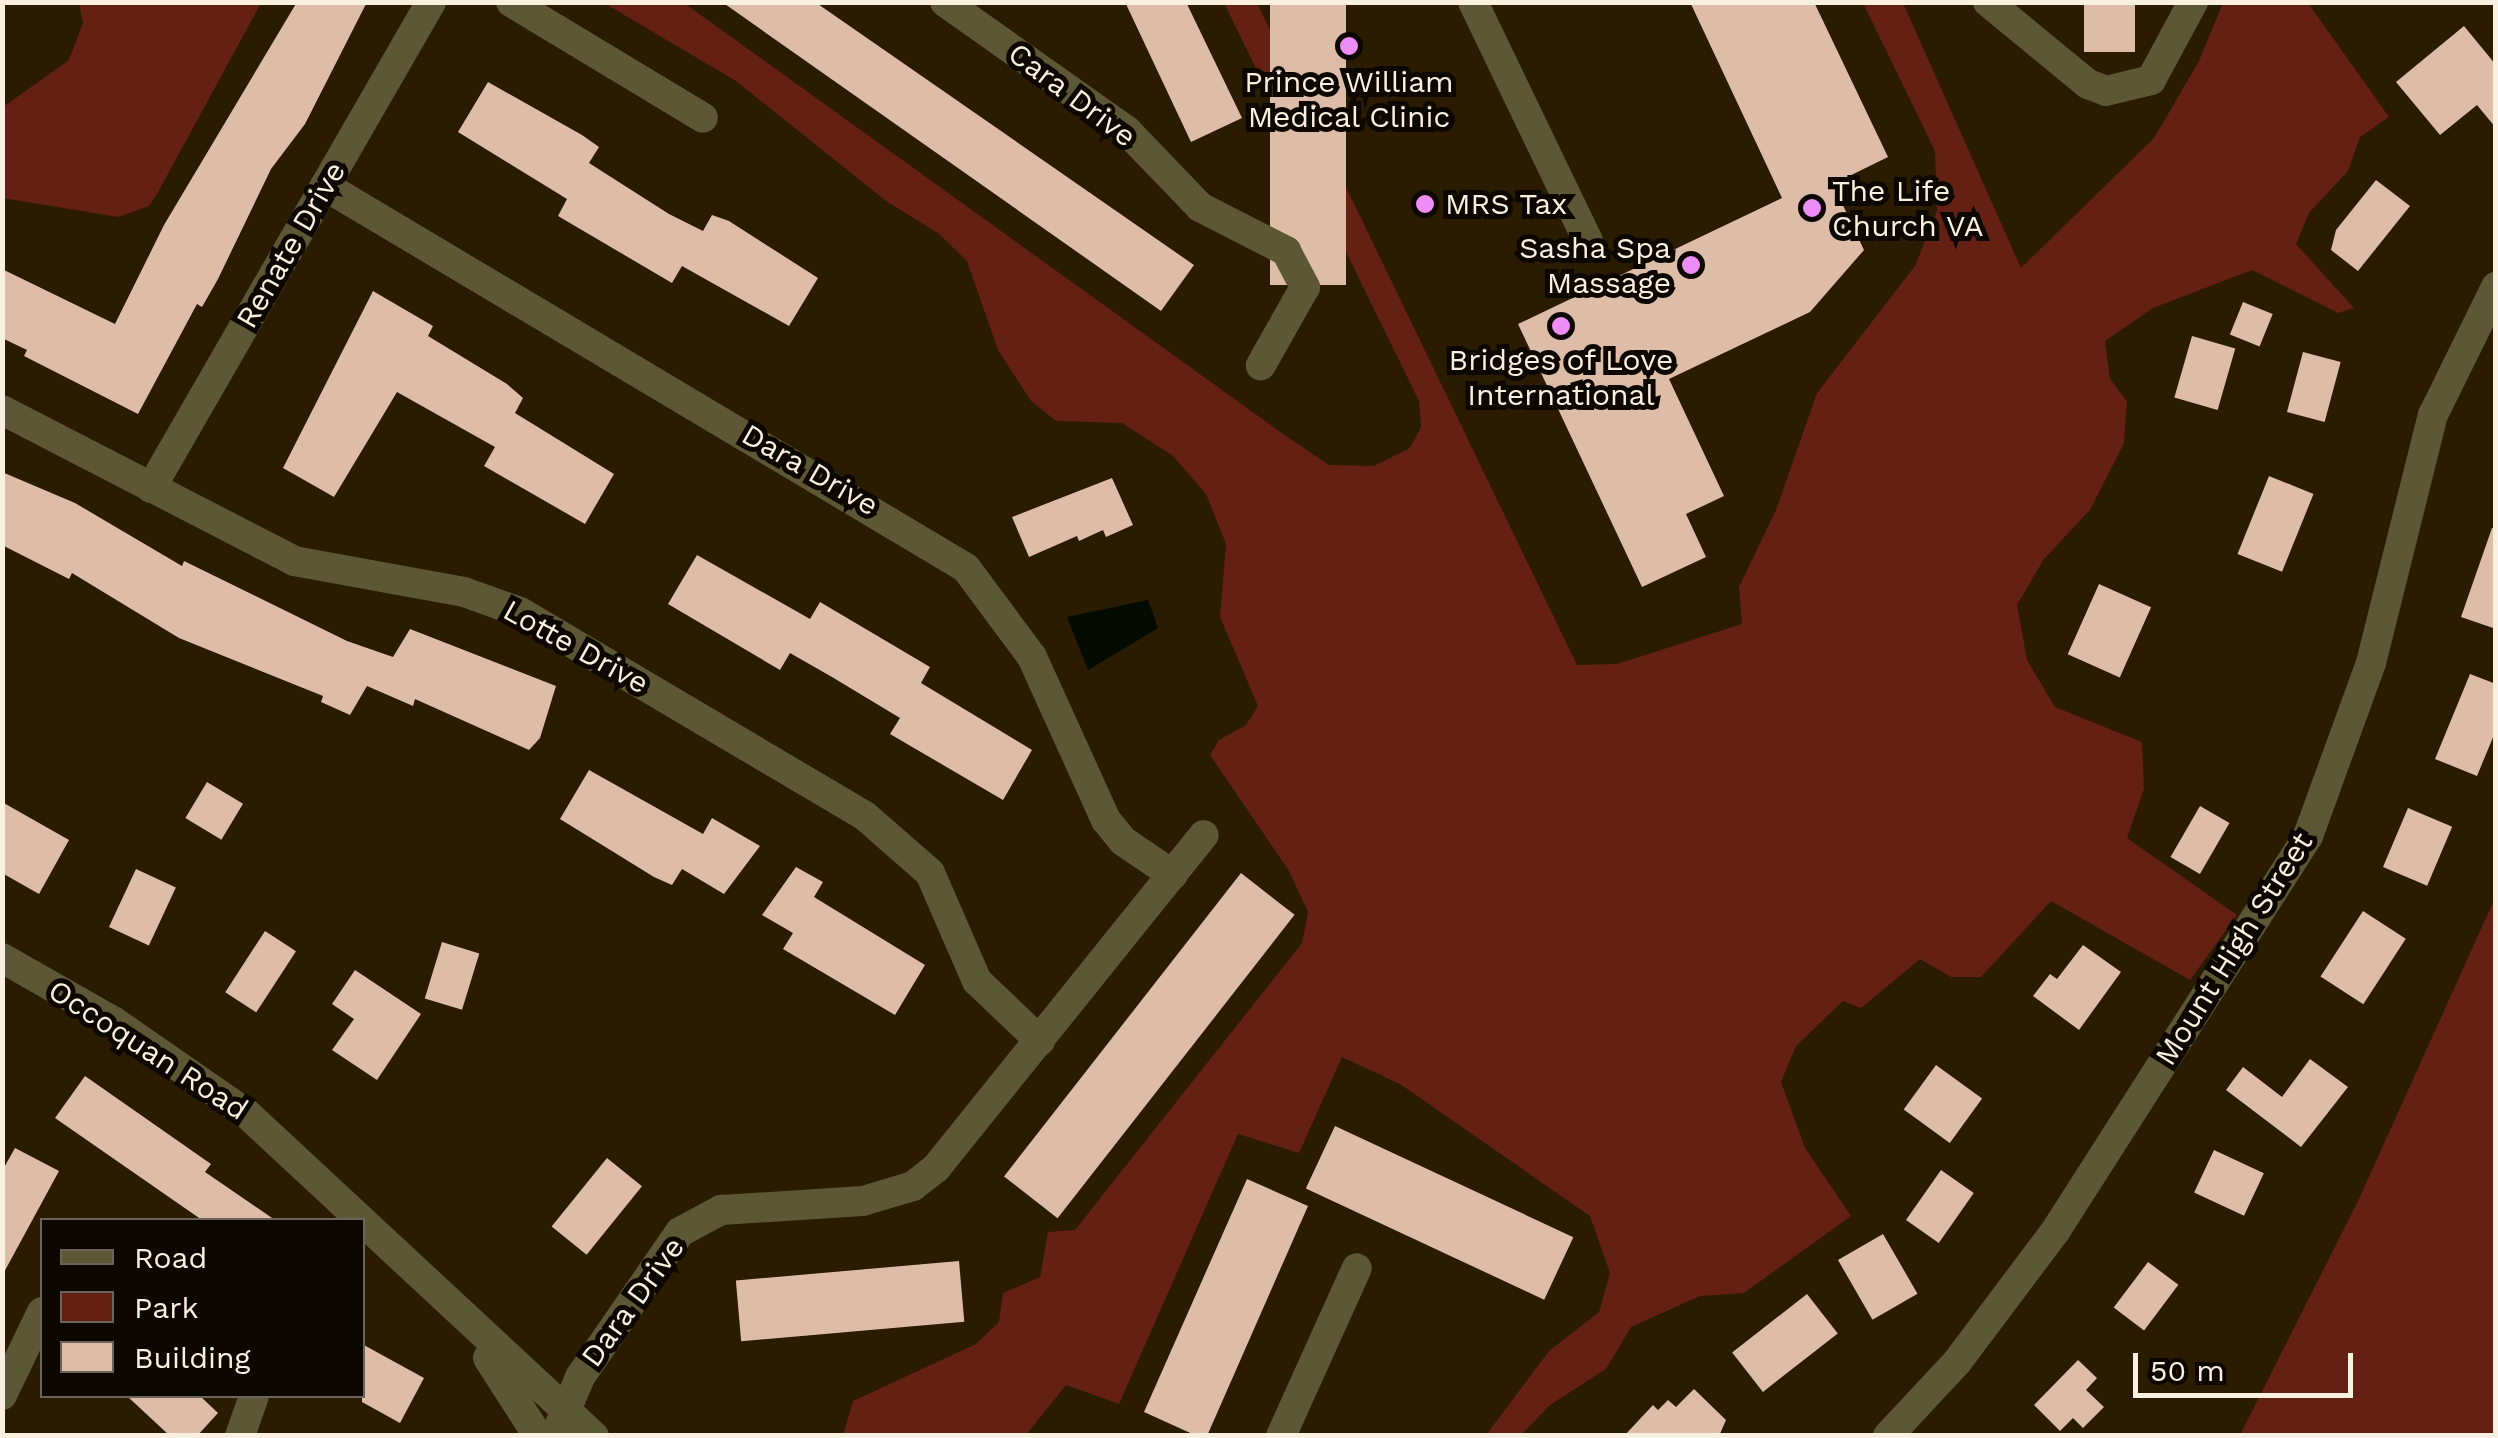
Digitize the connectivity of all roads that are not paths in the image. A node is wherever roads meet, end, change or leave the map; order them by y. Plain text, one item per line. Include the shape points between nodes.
1 (432, 2) edge
2 (511, 2) edge
3 (945, 2) edge
4 (1474, 2) edge
5 (1988, 2) edge
6 (2193, 2) edge
7 (702, 118) dead end
8 (325, 186) junction
9 (1588, 241) dead end
10 (2496, 287) edge
11 (1261, 365) dead end
12 (2, 410) edge
13 (151, 488) junction
14 (1204, 835) dead end
15 (1173, 874) junction
16 (2, 958) edge
17 (1040, 1041) junction
18 (332, 1209) edge
19 (365, 1235) edge
20 (1357, 1268) dead end
21 (449, 1302) junction
22 (40, 1316) edge
23 (2, 1394) edge
24 (253, 1398) edge
25 (560, 1424) edge
26 (240, 1436) edge
27 (538, 1436) edge
28 (594, 1436) edge
29 (1281, 1436) edge
30 (1888, 1436) edge

1 - 8 street, Renate Drive
2 - 7 street
3 - 11 street, Cara Drive via 1126,130 1200,207 1286,251 1305,287
4 - 9 street
5 - 6 street via 2088,84 2106,91 2151,80
8 - 13 street, Renate Drive
8 - 15 street, Dara Drive via 966,568 1032,656 1106,820 1122,841
10 - 30 street, Mount High Street via 2438,402 2371,664 2308,836 2056,1230 1957,1362
12 - 13 street, Lotte Drive
13 - 17 street, Lotte Drive via 294,561 464,592 520,612 865,816 930,873 977,980
14 - 15 street, Dara Drive
15 - 17 street, Dara Drive
16 - 18 street, Occoquan Road via 189,1070
17 - 25 street, Dara Drive via 936,1168 913,1186 863,1202 721,1210 680,1232 580,1377
19 - 21 street, Occoquan Road
20 - 29 street
21 - 25 street, Occoquan Road
21 - 27 street
22 - 23 street
24 - 26 street
25 - 28 street, Occoquan Road

